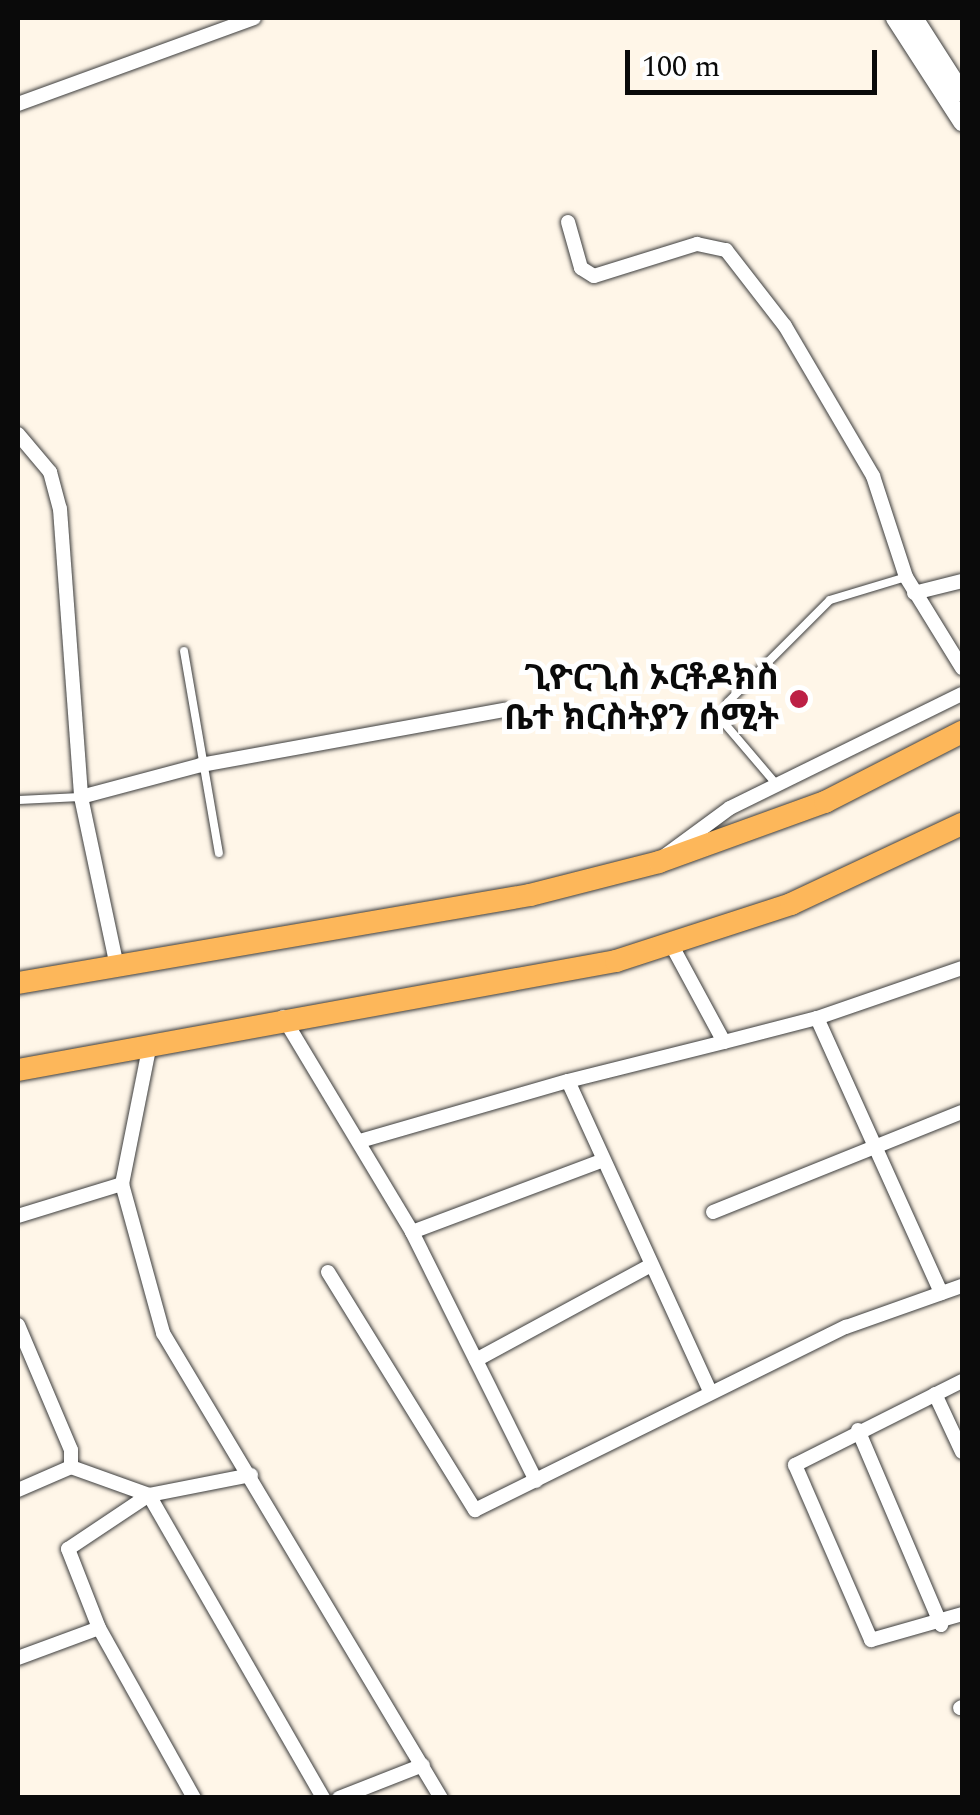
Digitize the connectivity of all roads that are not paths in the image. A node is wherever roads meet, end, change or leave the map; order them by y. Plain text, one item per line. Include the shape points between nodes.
1 (254, 18) edge
2 (895, 18) edge
3 (914, 18) edge
4 (962, 93) edge
5 (18, 104) edge
6 (962, 122) edge
7 (568, 222) dead end
8 (18, 434) edge
9 (906, 578) junction
10 (962, 581) edge
11 (914, 594) junction
12 (184, 651) dead end
13 (962, 668) edge
14 (962, 694) edge
15 (505, 710) dead end
16 (962, 732) edge
17 (201, 765) junction
18 (778, 787) junction
19 (81, 798) junction
20 (18, 800) edge
21 (962, 824) edge
22 (220, 853) dead end
23 (659, 862) junction
24 (671, 944) junction
25 (116, 961) junction
26 (962, 968) edge
27 (18, 983) edge
28 (282, 1016) junction
29 (816, 1018) junction
30 (724, 1042) junction
31 (150, 1044) junction
32 (18, 1070) edge
33 (568, 1081) junction
34 (962, 1112) edge
35 (360, 1141) junction
36 (872, 1150) junction
37 (602, 1160) junction
38 (122, 1184) junction
39 (713, 1212) dead end
40 (18, 1216) edge
41 (412, 1232) junction
42 (651, 1266) junction
43 (328, 1272) dead end
44 (962, 1286) edge
45 (941, 1293) junction
46 (18, 1325) edge
47 (476, 1360) junction
48 (962, 1381) edge
49 (710, 1391) junction
50 (935, 1394) junction
51 (858, 1430) junction
52 (962, 1452) edge
53 (71, 1467) junction
54 (251, 1476) junction
55 (536, 1481) junction
56 (18, 1490) edge
57 (149, 1494) junction
58 (962, 1614) edge
59 (941, 1625) junction
60 (99, 1628) junction
61 (18, 1658) edge
62 (423, 1765) junction
63 (194, 1798) edge
64 (323, 1798) edge
65 (339, 1798) edge
66 (441, 1798) edge

1 - 5 street
2 - 6 street
3 - 4 street
7 - 9 street via 582,268 594,276 697,244 726,250 785,326 873,476
8 - 19 street via 50,472 60,510
9 - 11 street
9 - 18 lane via 830,600 728,702 725,724
10 - 11 street
11 - 13 street
12 - 17 lane
14 - 18 street
15 - 17 street
16 - 23 main road via 825,802
17 - 19 street
17 - 22 lane
18 - 23 street via 688,831
19 - 20 lane
19 - 25 street
21 - 24 main road via 791,904
23 - 25 main road via 530,895
24 - 28 main road via 500,984
24 - 30 street
25 - 27 main road
26 - 29 street
28 - 31 main road
28 - 35 street
29 - 30 street
29 - 36 street
30 - 33 street
31 - 32 main road
31 - 38 street
33 - 35 street
33 - 37 street
34 - 36 street
35 - 41 street
36 - 39 street
36 - 45 street
37 - 41 street
37 - 42 street
38 - 40 street
38 - 54 street via 163,1334
41 - 47 street
42 - 47 street
42 - 49 street
43 - 55 street via 468,1506 482,1508
44 - 45 street
45 - 49 street
46 - 53 street
47 - 55 street
48 - 50 street
49 - 55 street
50 - 51 street
50 - 52 street
51 - 59 street
51 - 59 street via 795,1464 864,1632 876,1641
53 - 56 street
53 - 57 street
54 - 57 street
54 - 62 street
57 - 60 street via 68,1549
57 - 64 street
58 - 59 street
60 - 61 street
60 - 63 street
62 - 65 street
62 - 66 street

